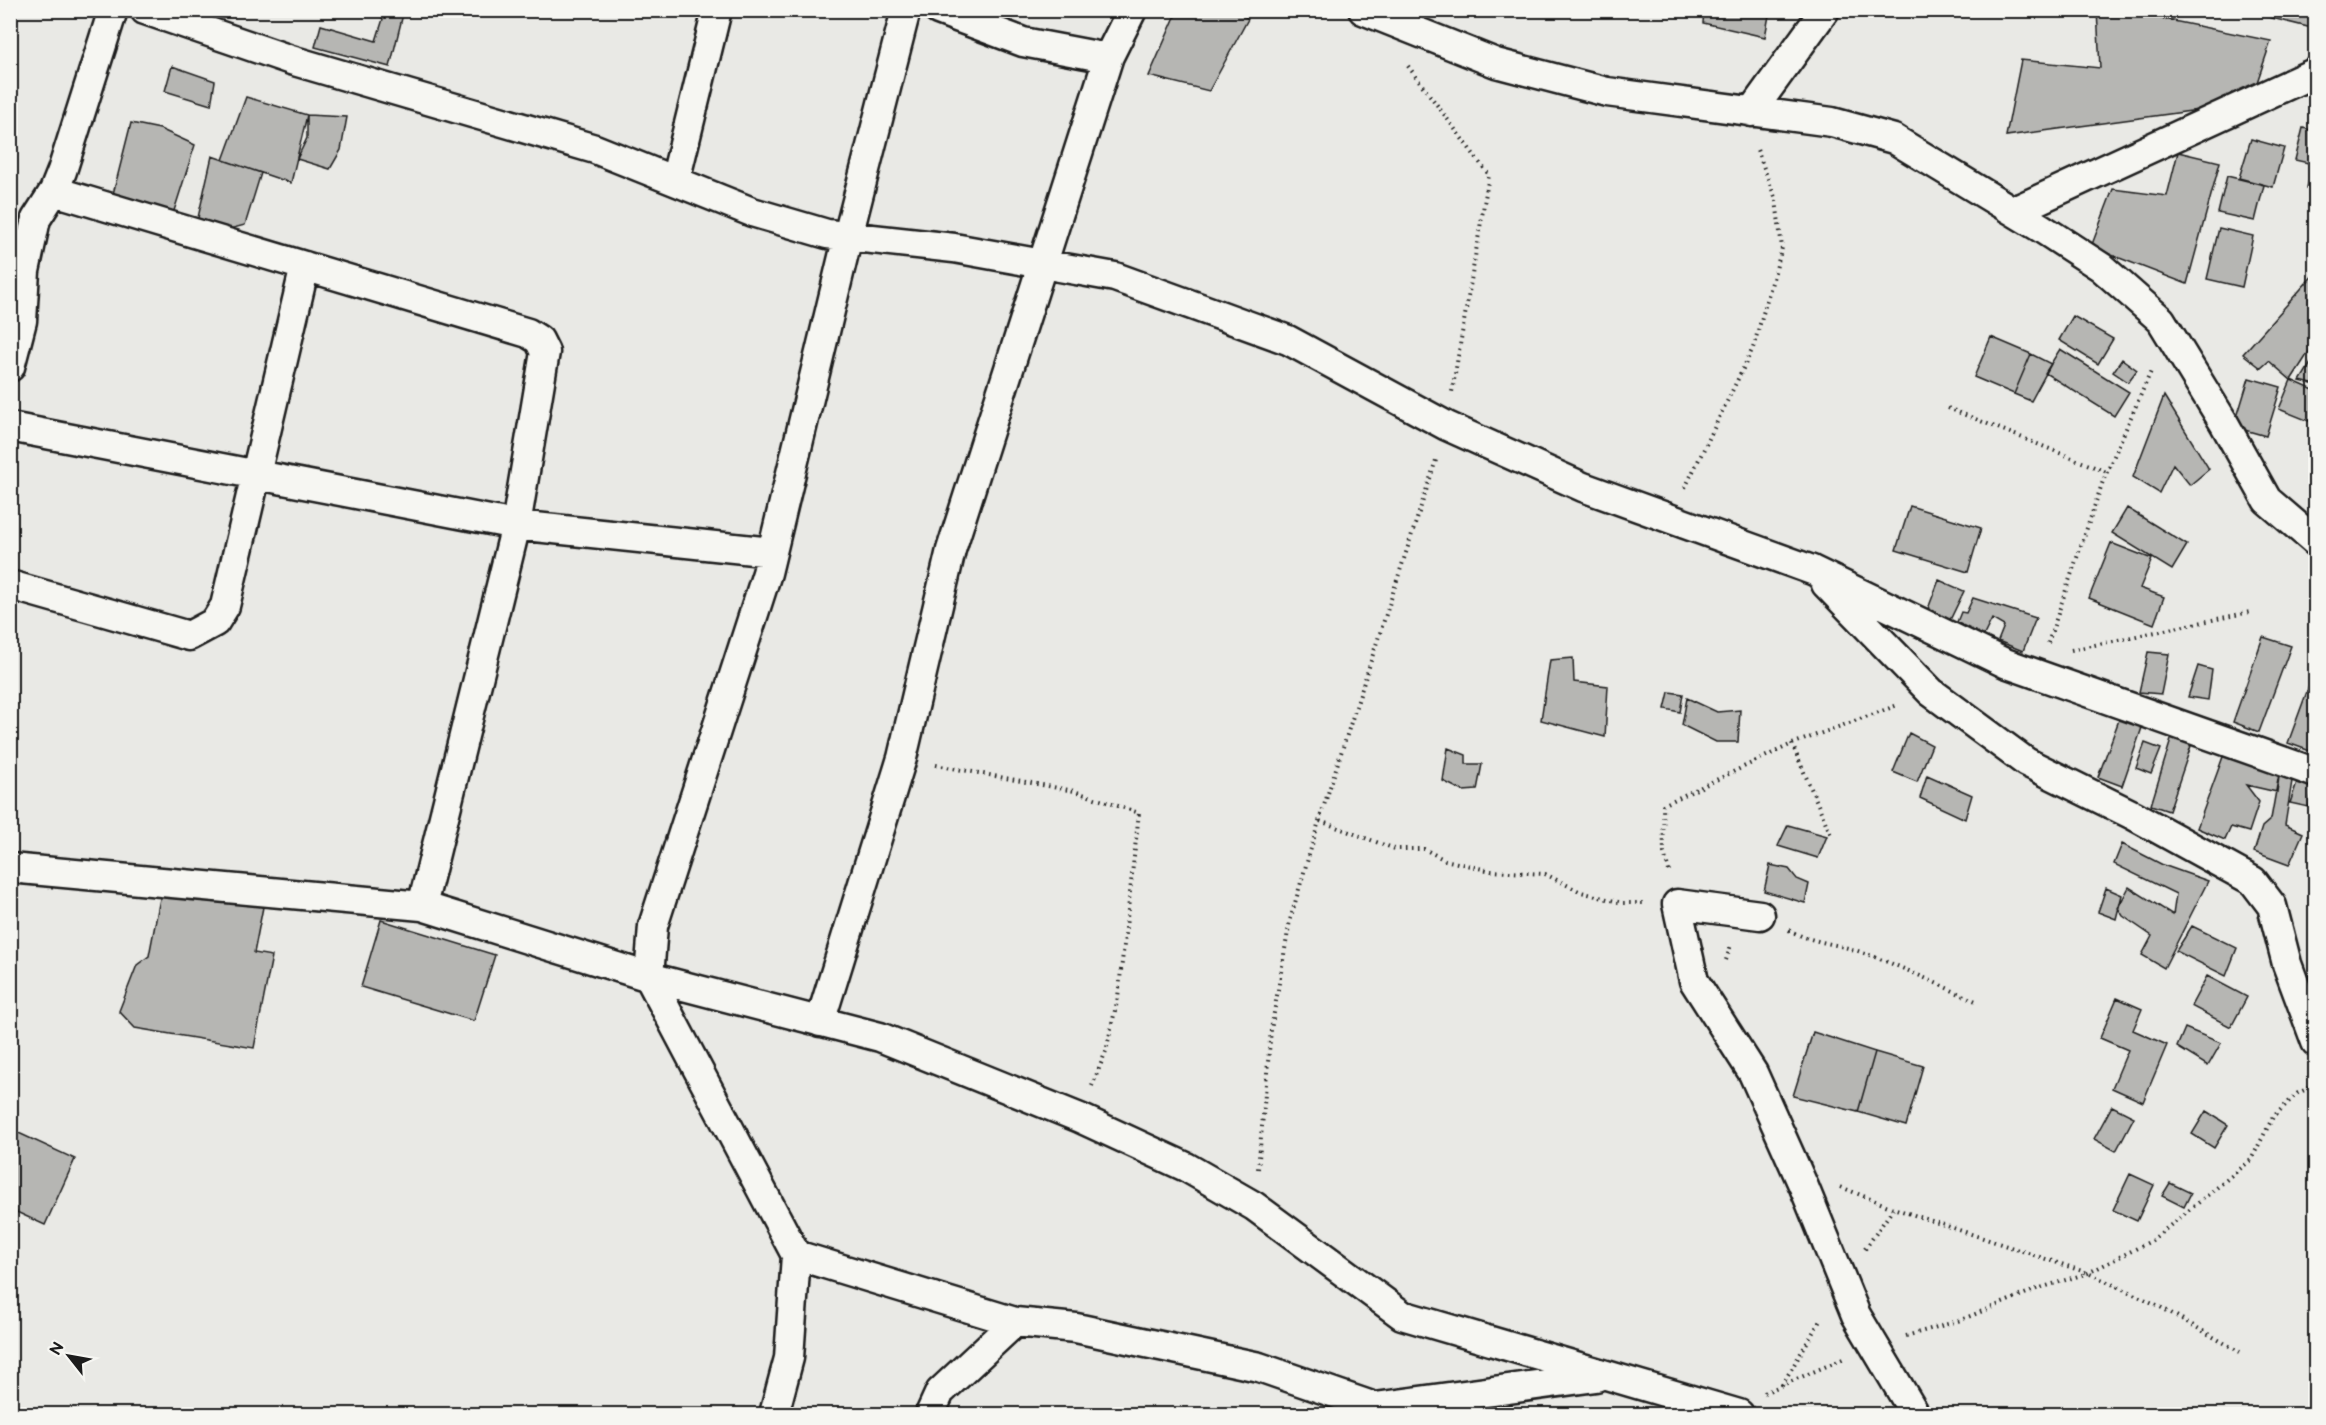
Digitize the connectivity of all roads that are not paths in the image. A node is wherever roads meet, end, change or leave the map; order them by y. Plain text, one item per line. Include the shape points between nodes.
1 (113, 10) edge
2 (145, 10) edge
3 (717, 10) edge
4 (906, 10) edge
5 (938, 10) edge
6 (1132, 10) edge
7 (1363, 10) edge
8 (1825, 10) edge
9 (1109, 56) junction
10 (2316, 72) edge
11 (1751, 112) junction
12 (675, 181) junction
13 (54, 191) junction
14 (2014, 212) junction
15 (848, 236) junction
16 (1042, 265) junction
17 (305, 266) junction
18 (10, 367) edge
19 (10, 427) edge
20 (255, 474) junction
21 (516, 525) junction
22 (2316, 542) edge
23 (772, 552) junction
24 (1812, 570) junction
25 (10, 585) edge
26 (2316, 773) edge
27 (10, 868) edge
28 (422, 906) junction
29 (1760, 915) road end
30 (649, 977) junction
31 (820, 1022) junction
32 (2316, 1042) edge
33 (796, 1255) junction
34 (1015, 1322) junction
35 (1607, 1376) junction
36 (1375, 1411) edge
37 (1732, 1412) edge
38 (774, 1414) edge
39 (930, 1414) edge
40 (1916, 1414) edge

1 - 13 street
2 - 12 street via 291,60 595,149
3 - 12 street
4 - 15 street
5 - 9 street via 1023,42
6 - 9 street
7 - 11 street via 1496,63 1607,92
8 - 11 street
9 - 16 street
10 - 14 street
11 - 14 street via 1832,122 1894,139
12 - 15 street via 752,212 827,234
13 - 17 street
13 - 18 street via 36,219 25,271 22,321
14 - 22 street via 2101,267 2161,320 2267,500
15 - 16 street via 954,248
15 - 23 street
16 - 24 street via 1115,277 1288,340 1447,426 1583,487
16 - 31 street via 951,550 902,758
17 - 20 street
17 - 21 street via 528,333 539,340 545,352
19 - 20 street
20 - 21 street
20 - 25 street via 225,606 215,622 189,636
21 - 23 street
21 - 28 street
23 - 30 street via 653,926
24 - 26 street via 2005,663 2041,665
24 - 32 street via 1931,692 2026,762 2253,880 2272,906 2287,964
27 - 28 street
28 - 30 street
29 - 40 street via 1677,903 1694,981 1753,1073 1856,1315
30 - 31 street
30 - 33 street
31 - 35 street via 880,1037 1080,1118 1186,1167 1254,1206 1402,1315
33 - 34 street
33 - 38 street via 789,1358
34 - 36 street via 1076,1328 1259,1367
34 - 39 street via 940,1392
35 - 36 street
35 - 37 street

